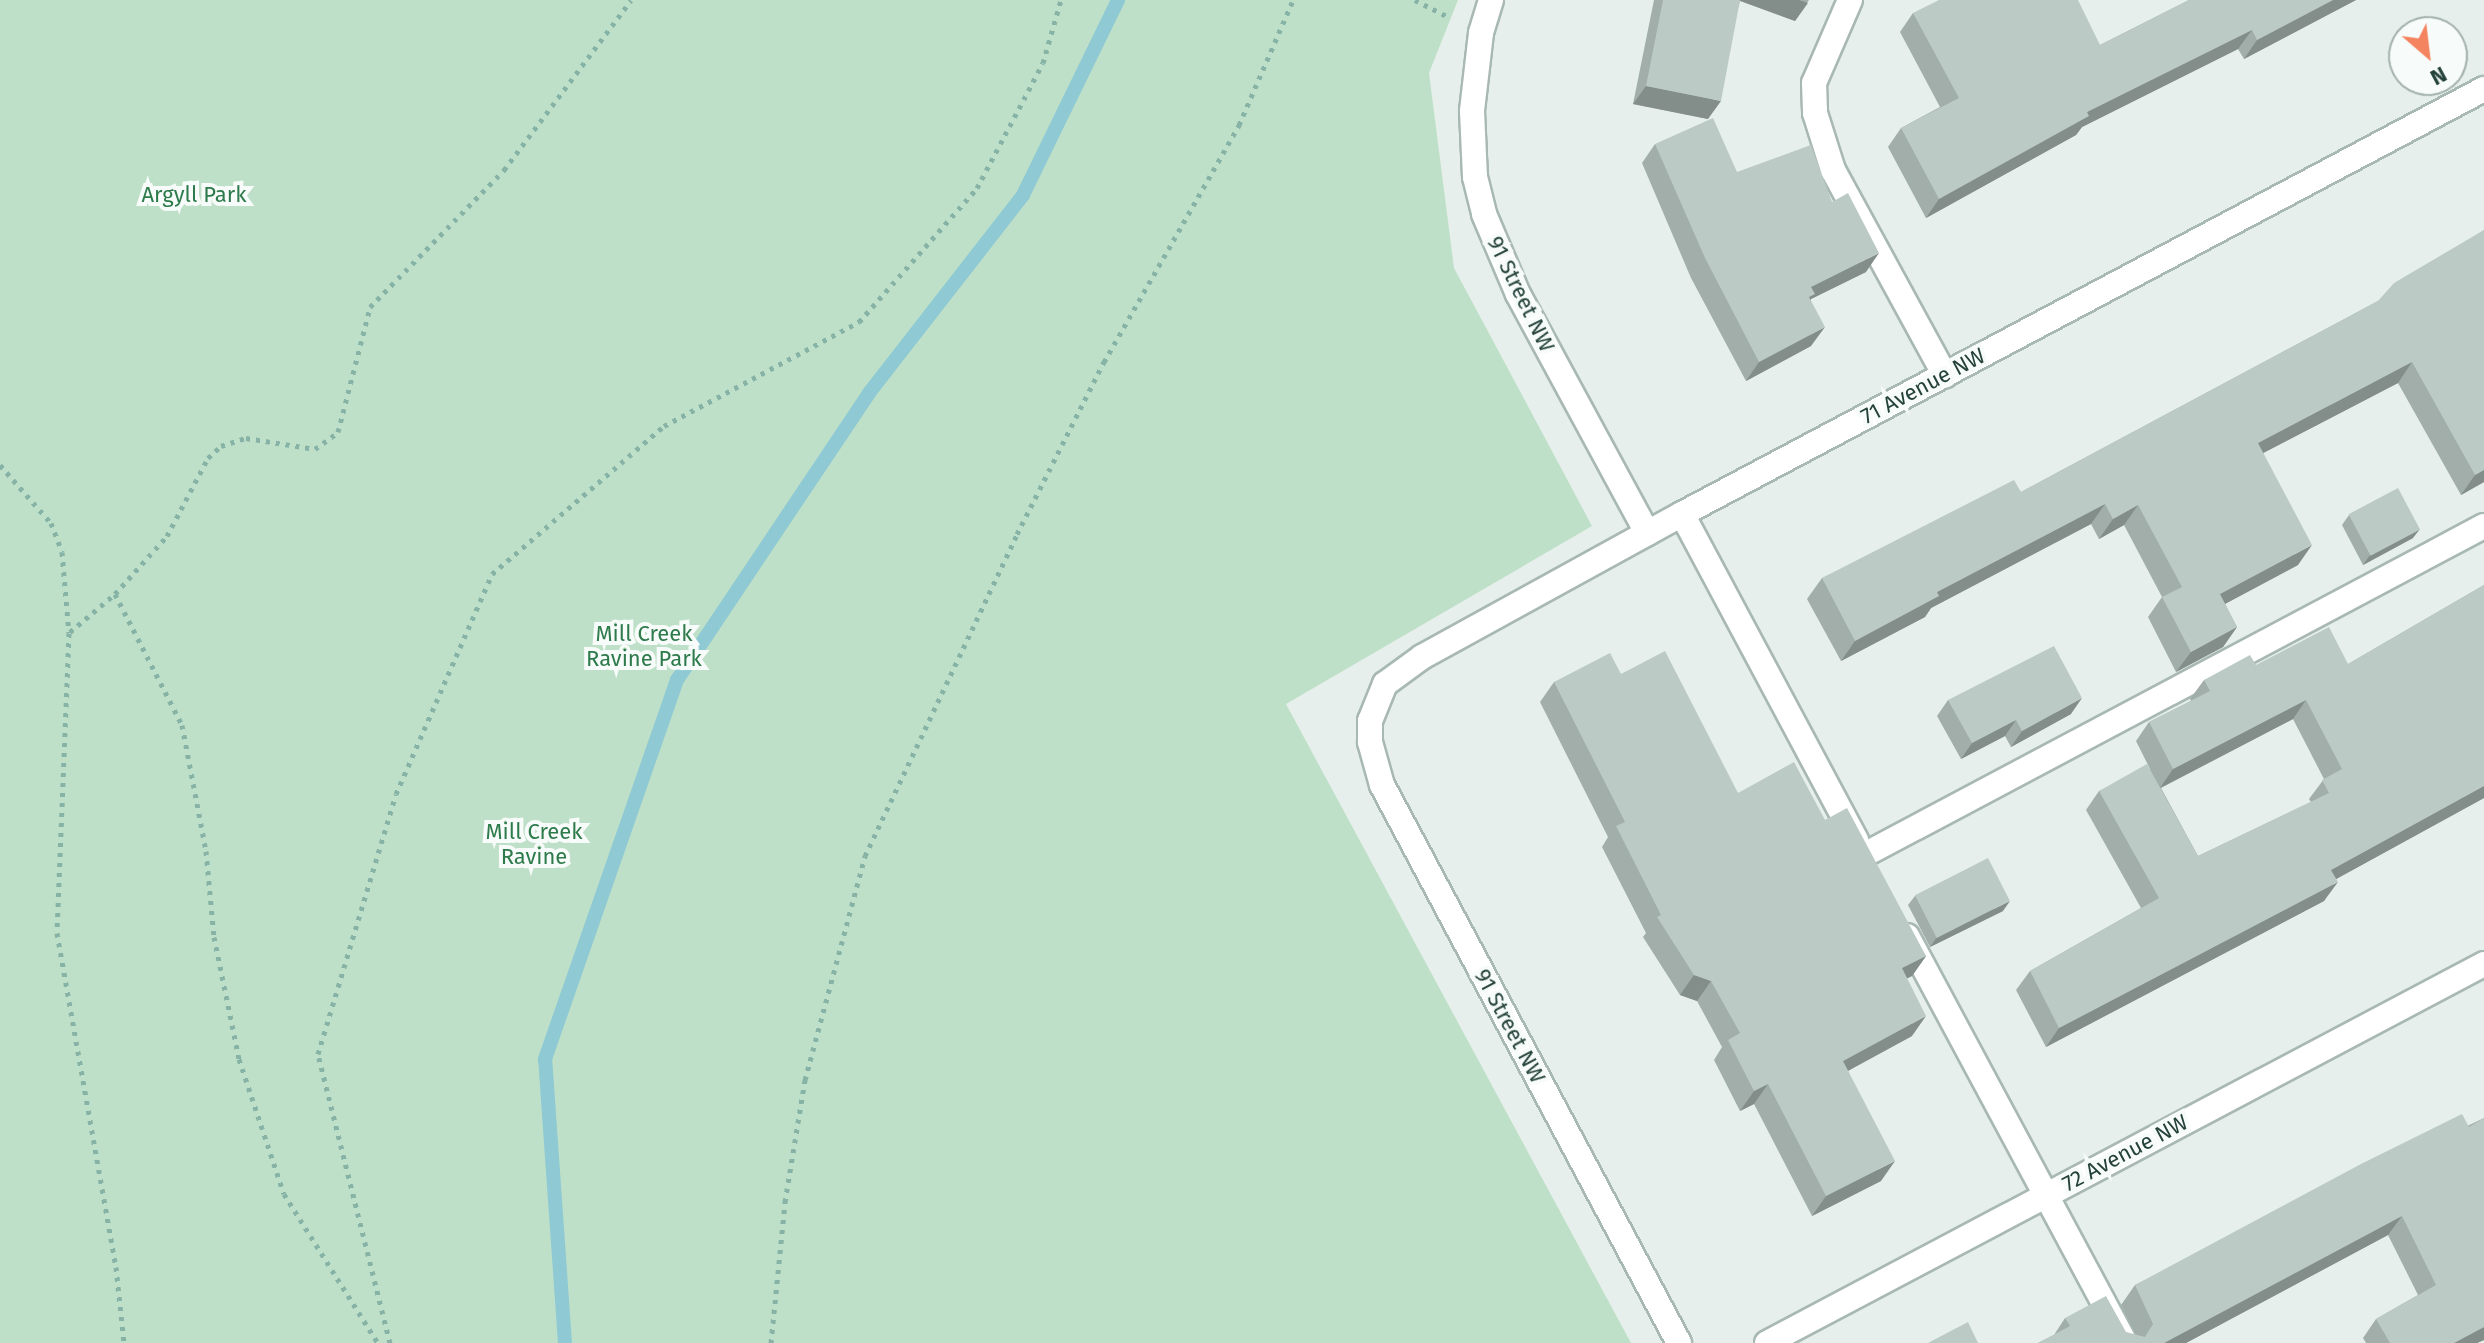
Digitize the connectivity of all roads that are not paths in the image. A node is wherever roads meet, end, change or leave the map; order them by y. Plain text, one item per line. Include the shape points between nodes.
1 (1491, 0) edge
2 (1850, 0) edge
3 (2484, 89) edge
4 (1945, 375) junction
5 (1682, 514) junction
6 (2484, 526) edge
7 (1647, 533) junction
8 (1375, 701) joint
9 (1864, 855) junction
10 (1879, 882) edge
11 (1893, 909) edge
12 (2484, 964) edge
13 (2045, 1196) junction
14 (1679, 1343) edge
15 (1767, 1343) edge
16 (2125, 1343) edge

1 - 7 street, 91 Street NW via 1481,33 1472,111 1484,214 1518,294
2 - 4 street via 1814,83 1818,127 1833,170
3 - 4 street, 71 Avenue NW
4 - 5 street, 71 Avenue NW
5 - 7 street, 71 Avenue NW
5 - 9 street
6 - 9 street
7 - 8 street, 71 Avenue NW via 1401,670
8 - 14 street, 91 Street NW via 1370,742 1382,785
9 - 10 street
11 - 13 street
12 - 13 street, 72 Avenue NW
13 - 15 street, 72 Avenue NW
13 - 16 street

